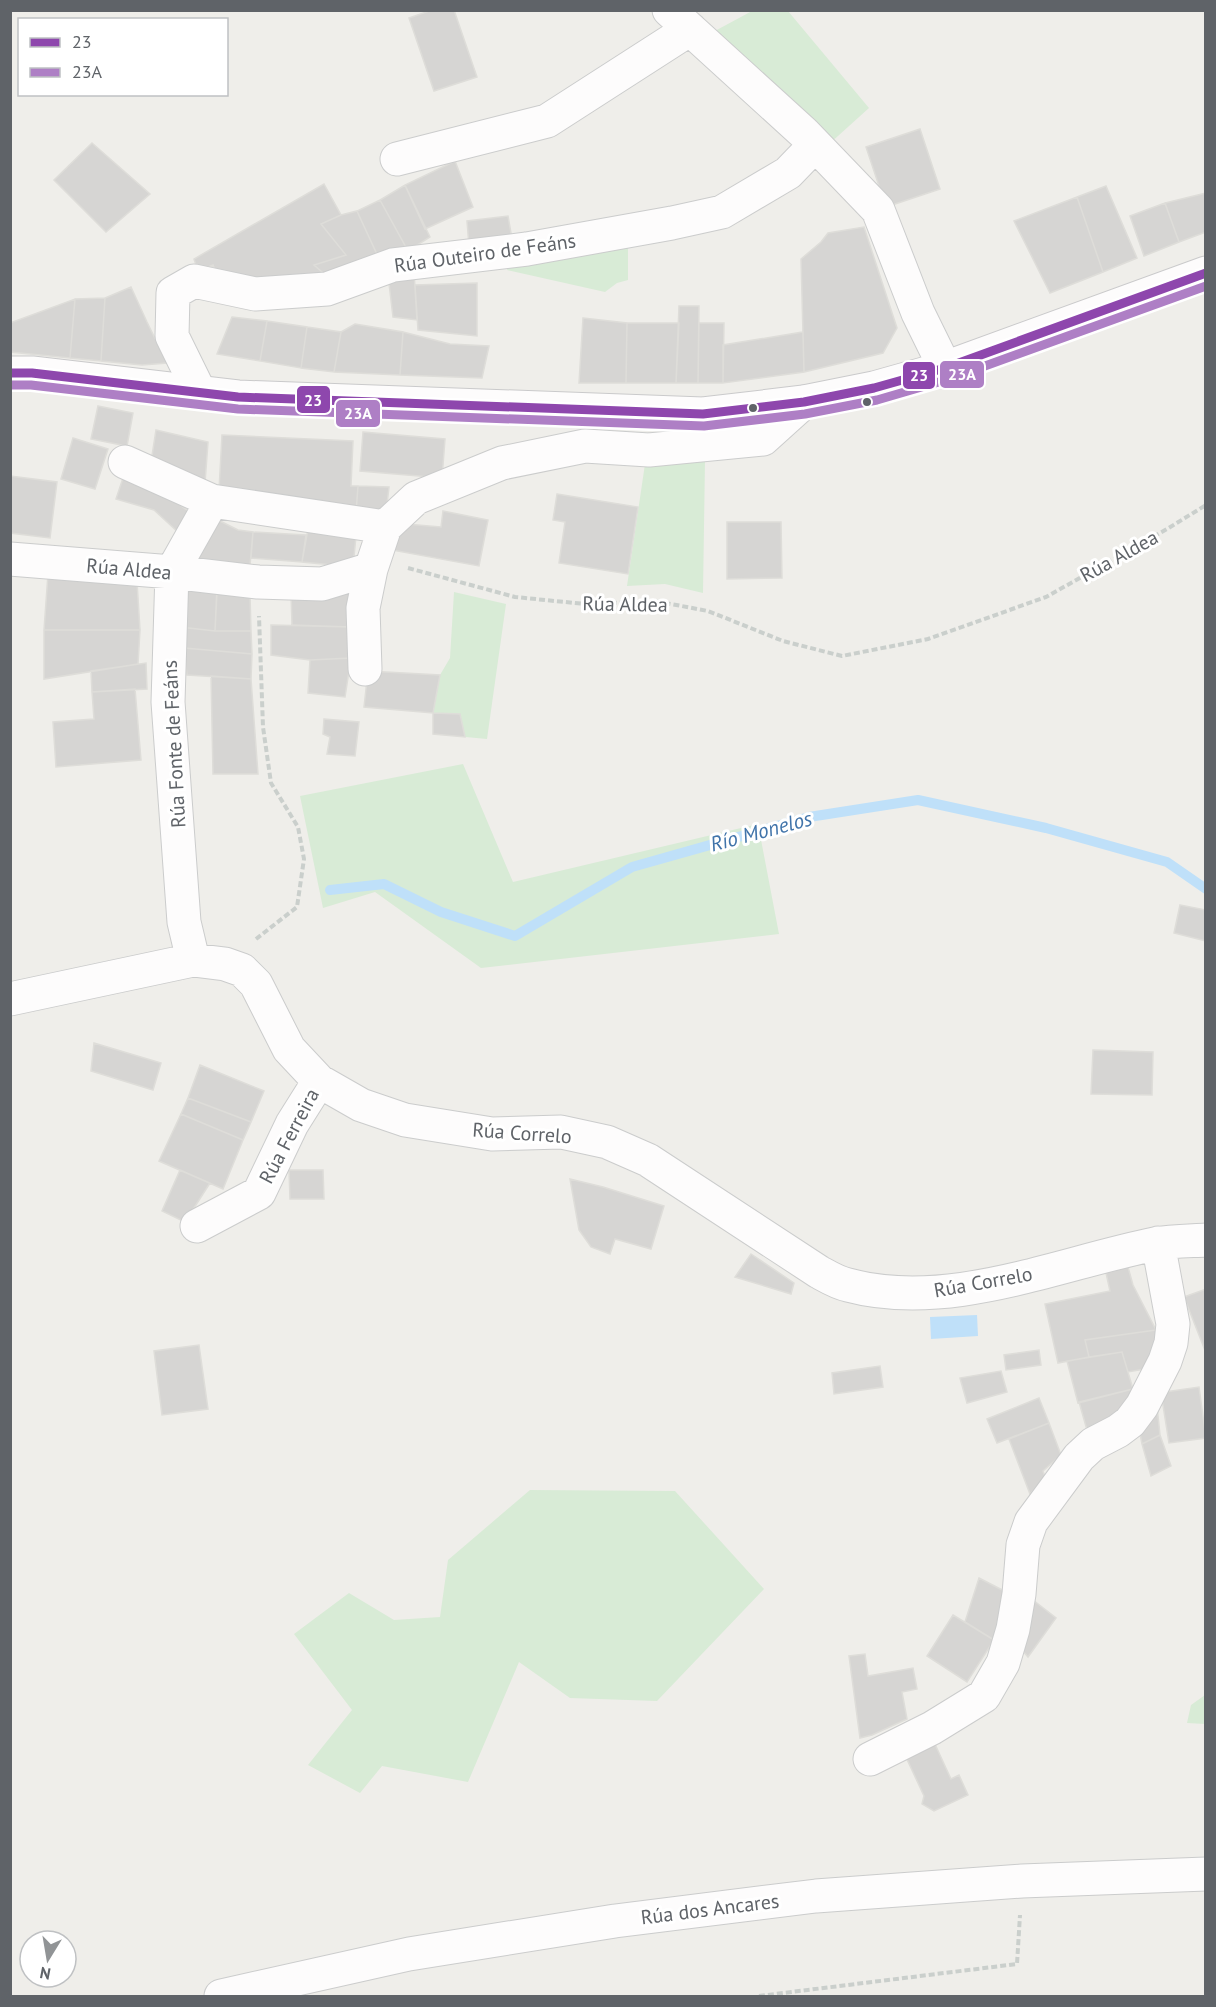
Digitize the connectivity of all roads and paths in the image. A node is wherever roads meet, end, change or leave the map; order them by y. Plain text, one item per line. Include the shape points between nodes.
1 (680, 20) edge
2 (815, 145) junction
3 (397, 159) dead end
4 (1206, 273) edge
5 (945, 368) junction
6 (10, 373) edge
7 (200, 393) junction
8 (804, 402) junction
9 (125, 462) dead end
10 (212, 501) junction
11 (1206, 505) edge
12 (385, 527) junction
13 (10, 559) edge
14 (371, 569) junction
15 (172, 572) junction
16 (258, 582) junction
17 (365, 669) dead end
18 (193, 960) junction
19 (225, 964) junction
20 (10, 999) edge
21 (319, 1081) junction
22 (197, 1226) dead end
23 (1206, 1240) edge
24 (1158, 1244) junction
25 (870, 1759) dead end
26 (1206, 1874) edge
27 (1022, 1881) junction
28 (220, 1996) edge
29 (759, 1996) edge

1 - 2 street
1 - 3 street via 547,122
2 - 5 street via 878,210 918,313
2 - 7 street, Rúa Outeiro de Feáns via 788,173 722,213 527,249 393,265 327,289 255,294 194,281 173,293 172,336
4 - 5 street
5 - 8 street
6 - 7 street
7 - 8 street via 691,414
8 - 12 street via 763,439 649,450 585,446 502,463 416,498
9 - 10 street
10 - 12 street
10 - 15 street, Rúa Fonte de Feáns
11 - 14 path, Rúa Aldea via 1046,597 928,639 842,657 783,641 708,611 655,601 585,604 515,597 408,568
12 - 14 street
13 - 15 street, Rúa Aldea
14 - 16 street, Rúa Aldea via 322,584
14 - 17 street via 363,608
15 - 16 street, Rúa Aldea
15 - 18 street, Rúa Fonte de Feáns via 168,702 184,922
16 - 19 path via 262,727 271,783 298,826 304,859 297,907
18 - 19 street, Rúa Correlo
18 - 20 street, Rúa Correlo
19 - 21 street, Rúa Correlo via 242,970 256,984 289,1049
21 - 22 street, Rúa Ferreira via 292,1124 259,1193
21 - 24 street, Rúa Correlo via 361,1105 405,1120 492,1134 561,1132 607,1142 648,1160 819,1272 845,1285 875,1291 933,1293 983,1286
23 - 24 street, Rúa Correlo
24 - 25 street via 1173,1324 1165,1361 1130,1422 1079,1457 1030,1522 1003,1663 984,1696
26 - 27 street, Rúa dos Ancares
27 - 28 street, Rúa dos Ancares via 816,1896 615,1921 409,1954
27 - 29 path via 1017,1964

